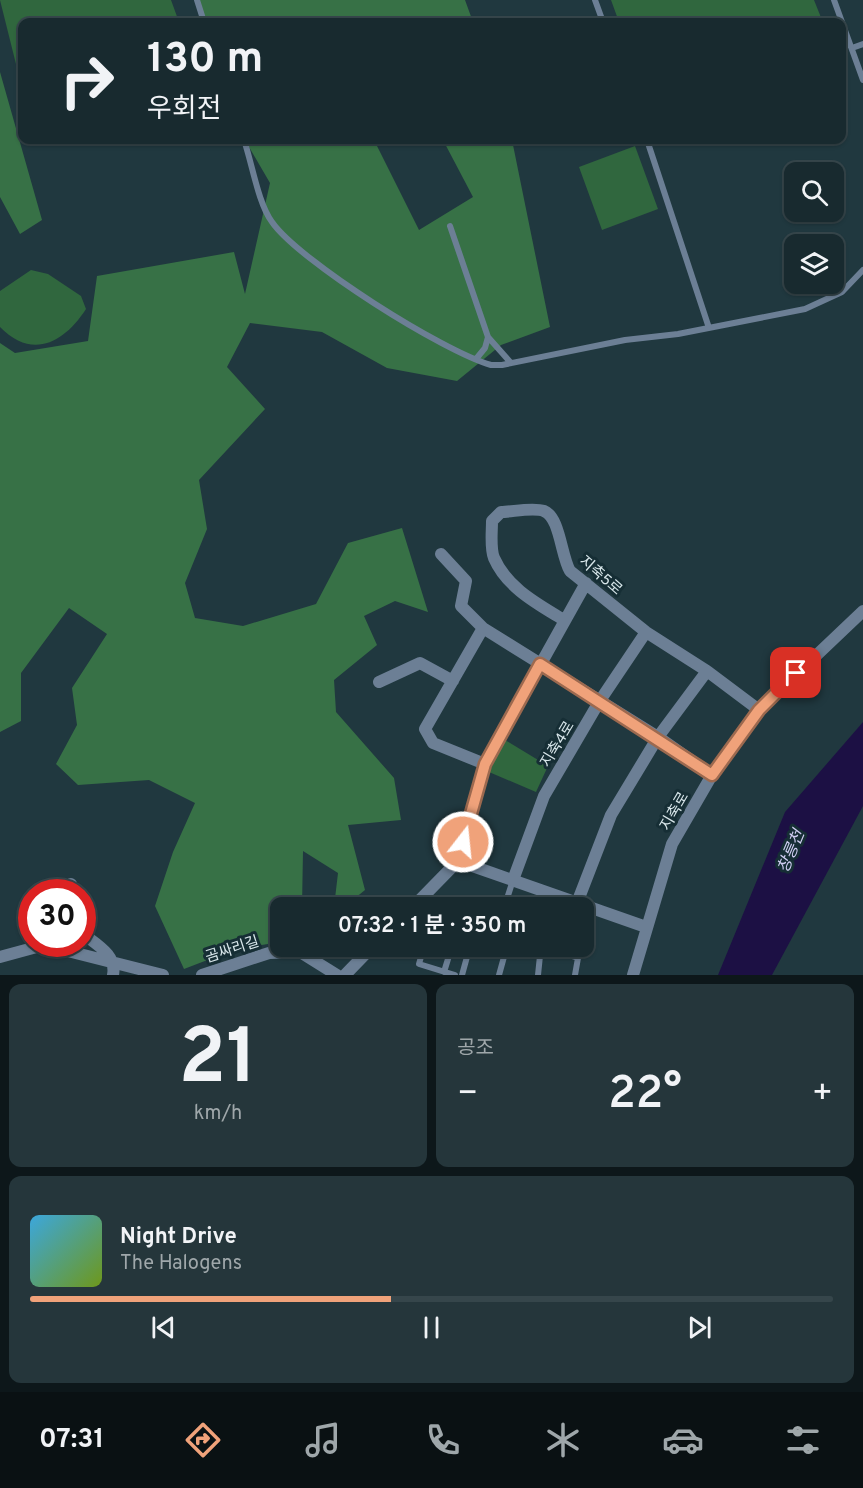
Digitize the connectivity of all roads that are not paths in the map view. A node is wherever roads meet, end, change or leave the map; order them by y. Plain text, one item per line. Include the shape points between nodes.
1 (197, 0) edge
2 (595, 0) edge
3 (834, 0) edge
4 (203, 18) edge
5 (602, 18) edge
6 (841, 18) edge
7 (846, 32) edge
8 (863, 44) edge
9 (851, 46) junction
10 (846, 47) edge
11 (863, 80) edge
12 (245, 144) edge
13 (648, 144) edge
14 (450, 226) dead end
15 (863, 270) edge
16 (709, 328) junction
17 (488, 337) junction
18 (476, 359) junction
19 (511, 363) junction
20 (441, 554) dead end
21 (586, 583) junction
22 (863, 610) edge
23 (564, 620) junction
24 (483, 628) junction
25 (646, 632) junction
26 (540, 664) junction
27 (707, 671) junction
28 (453, 681) junction
29 (379, 682) dead end
30 (599, 702) junction
31 (759, 710) junction
32 (658, 737) junction
33 (485, 764) junction
34 (712, 775) junction
35 (458, 861) junction
36 (513, 880) junction
37 (423, 897) edge
38 (508, 897) edge
39 (560, 897) edge
40 (579, 897) edge
41 (594, 909) edge
42 (646, 927) junction
43 (96, 945) edge
44 (0, 957) edge
45 (362, 957) edge
46 (421, 957) edge
47 (449, 957) edge
48 (467, 957) edge
49 (504, 957) edge
50 (540, 957) edge
51 (575, 957) edge
52 (114, 969) edge
53 (444, 972) junction
54 (163, 975) edge
55 (202, 975) edge
56 (337, 975) edge
57 (345, 975) edge
58 (455, 975) edge
59 (462, 975) edge
60 (499, 975) edge
61 (538, 975) edge
62 (575, 975) edge
63 (633, 975) edge

1 - 4 lane
2 - 5 lane
3 - 6 lane
7 - 9 lane
8 - 9 lane
9 - 10 lane
9 - 11 lane
12 - 18 lane via 268,214 292,245 414,327
13 - 16 lane
14 - 17 lane
15 - 16 lane via 851,284 823,303
16 - 19 lane
17 - 18 lane
17 - 19 lane
18 - 19 lane via 491,365
20 - 24 street via 466,581 461,606
21 - 23 street
21 - 23 street, 지축5로 via 570,571 553,518 543,510 501,512 492,521 493,557 508,580 525,596
21 - 25 street, 지축5로
22 - 31 street, 지축로
23 - 26 street
24 - 26 street
24 - 28 street
25 - 27 street, 지축5로
25 - 30 street, 지축4로
26 - 30 street
26 - 33 street
27 - 31 street, 지축5로
27 - 32 street
28 - 29 street via 420,663
28 - 33 street via 425,729 433,743
30 - 32 street
30 - 36 street, 지축4로 via 544,796
31 - 34 street, 지축로
32 - 34 street
32 - 40 street via 611,815
33 - 35 street
34 - 42 street, 지축로 via 672,844
35 - 36 street
35 - 37 street
36 - 38 lane
36 - 39 street
41 - 42 street
42 - 63 street, 지축로
43 - 52 street via 112,958
44 - 52 street via 44,945 93,956
45 - 57 street
46 - 53 lane via 419,964
47 - 53 lane
48 - 59 lane
49 - 60 lane
50 - 61 lane
51 - 62 lane via 578,958
52 - 54 street
53 - 58 lane
55 - 56 street, 곰싸리길 via 269,953 300,952

